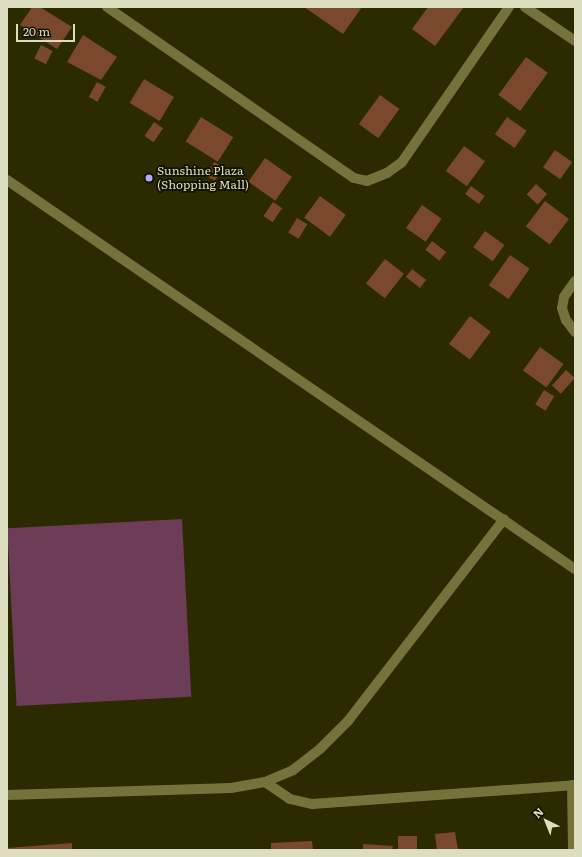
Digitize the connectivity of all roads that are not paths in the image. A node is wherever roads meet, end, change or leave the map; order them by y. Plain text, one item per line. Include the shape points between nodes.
1 (107, 7) edge
2 (510, 7) edge
3 (525, 7) edge
4 (575, 41) edge
5 (7, 180) edge
6 (575, 281) edge
7 (575, 332) edge
8 (504, 519) junction
9 (575, 569) edge
10 (264, 782) junction
11 (574, 785) edge
12 (7, 795) edge
13 (573, 850) edge

1 - 2 street via 354,178 367,180 387,173 402,162
3 - 4 street
5 - 8 street
6 - 7 street via 564,297 562,308 566,320
8 - 9 street
8 - 10 street via 348,721 320,749 293,770
10 - 11 street via 290,799 312,804
10 - 12 street via 231,788
11 - 13 street

